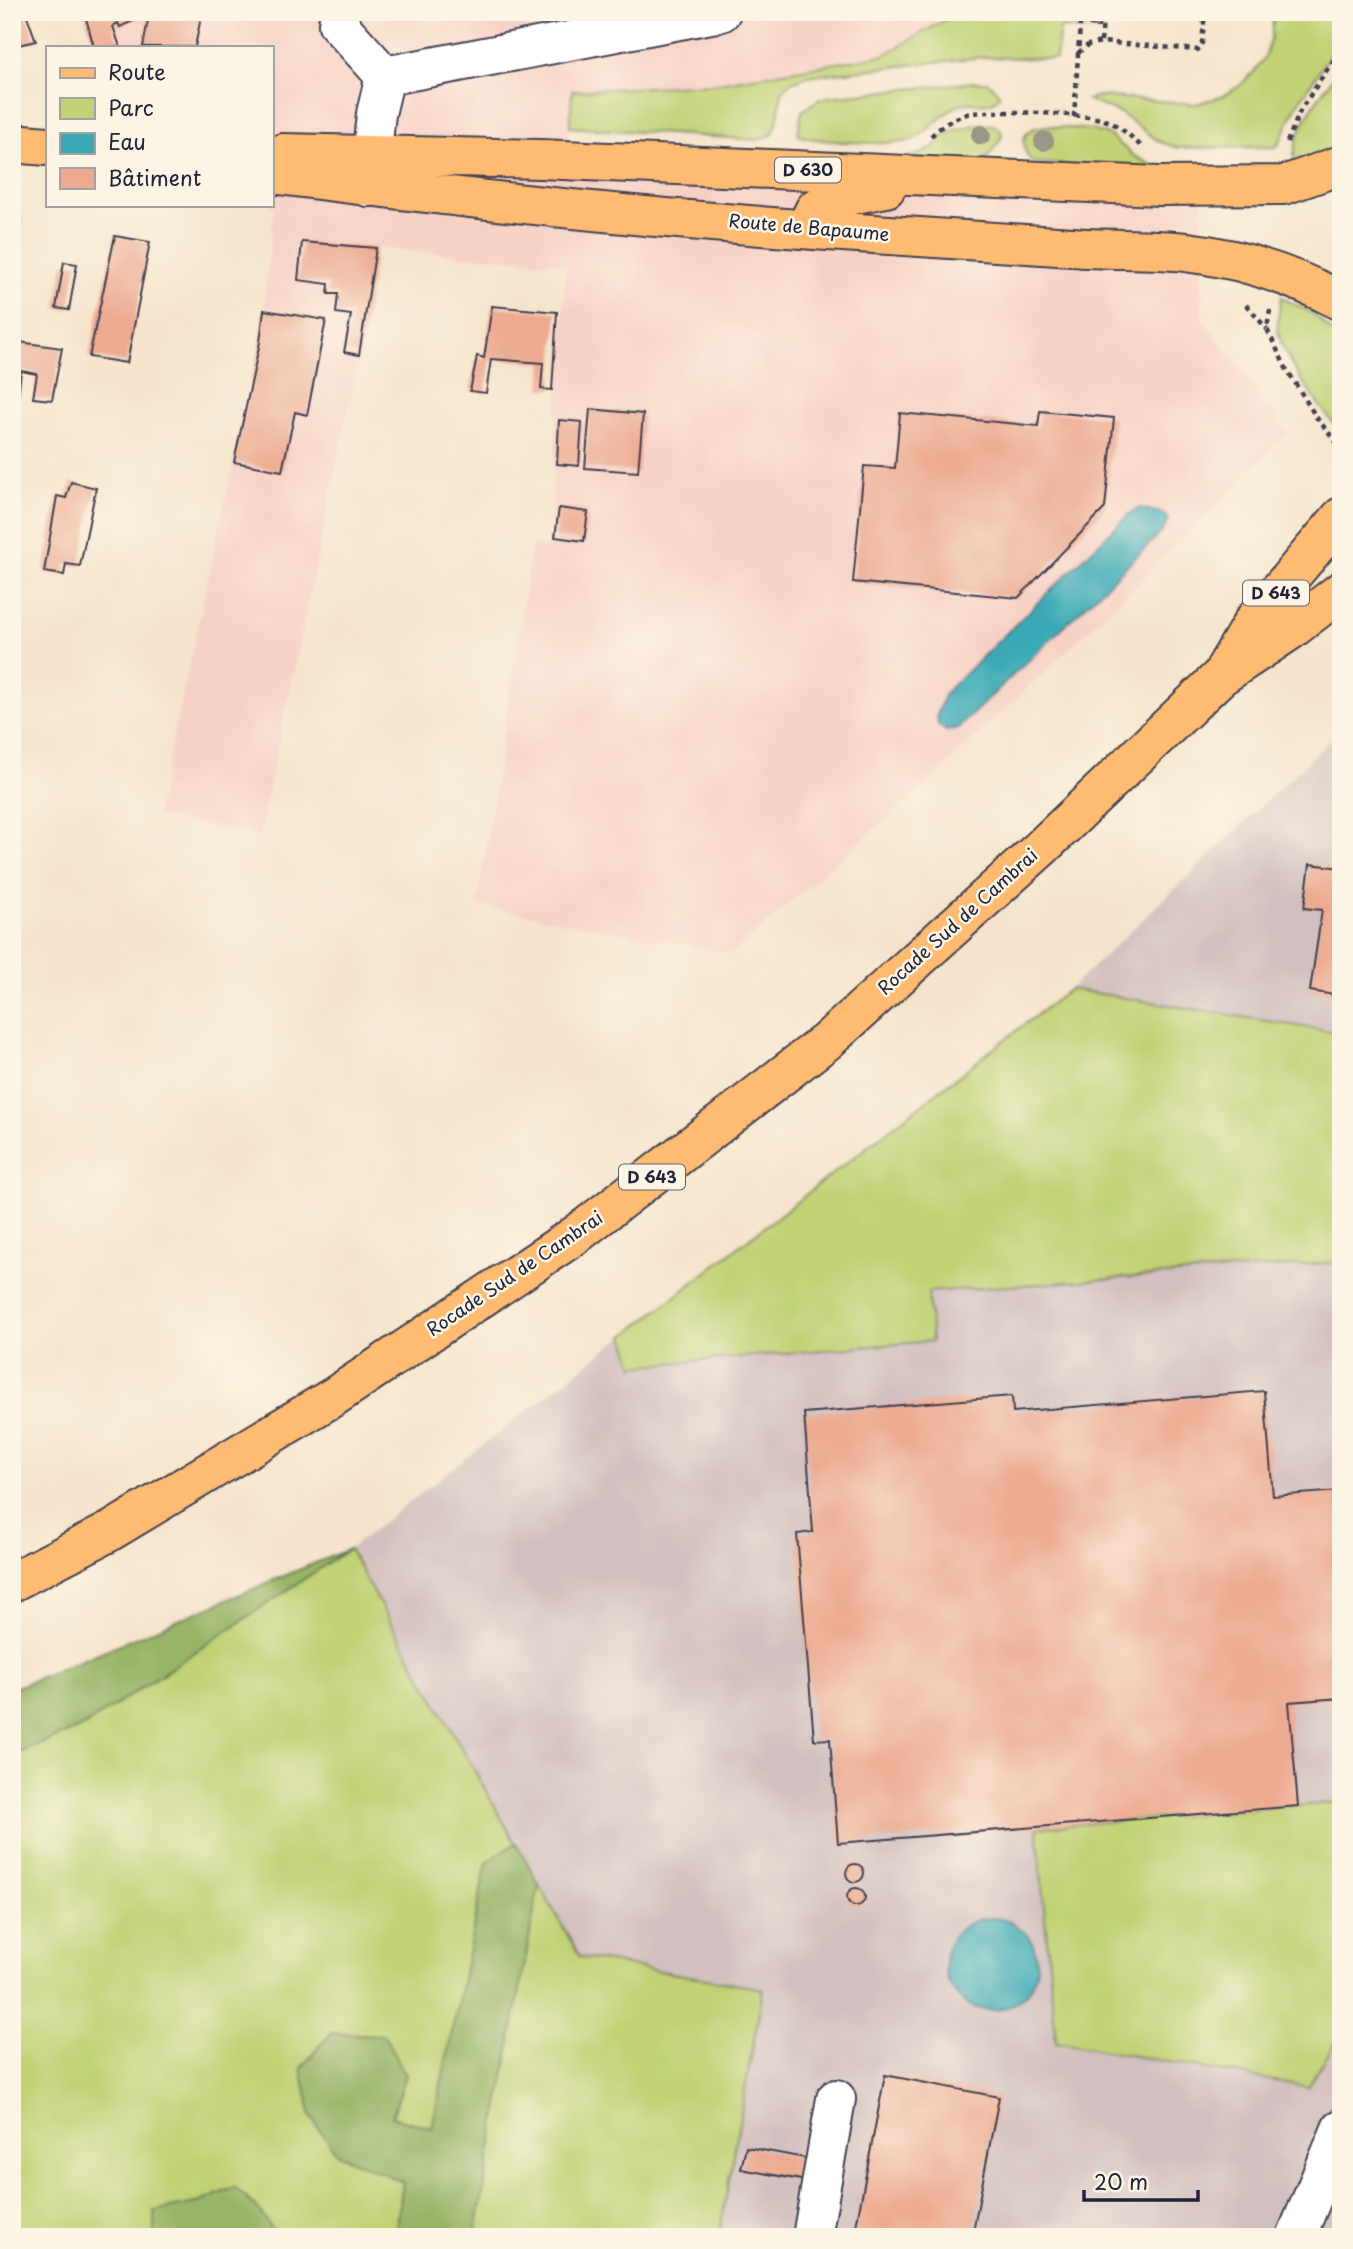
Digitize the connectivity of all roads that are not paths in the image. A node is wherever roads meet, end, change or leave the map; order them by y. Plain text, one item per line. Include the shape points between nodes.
1 (340, 12) edge
2 (721, 12) edge
3 (385, 76) junction
4 (12, 143) edge
5 (46, 146) edge
6 (273, 153) edge
7 (1341, 165) edge
8 (369, 172) junction
9 (273, 174) edge
10 (950, 177) junction
11 (805, 229) junction
12 (1341, 301) edge
13 (1341, 517) edge
14 (1341, 591) edge
15 (1220, 677) junction
16 (12, 1582) edge
17 (836, 2099) dead end
18 (1341, 2129) edge
19 (812, 2237) edge
20 (1296, 2237) edge

1 - 3 street via 338,24
2 - 3 street
3 - 8 street
4 - 5 main road
6 - 8 main road, Route de Bapaume / D 630
7 - 10 main road, Route de Bapaume / D 630 via 1284,185 1259,187
8 - 9 main road, Route de Bapaume / D 630
8 - 10 main road, Route de Bapaume / D 630 via 540,159
8 - 11 main road, Route de Bapaume / D 630
10 - 11 main road via 836,198 816,209
11 - 12 main road, Route de Bapaume / D 630 via 1215,256 1276,273
13 - 15 main road, Rocade Sud de Cambrai / D 643 via 1254,620
14 - 15 main road, Rocade Sud de Cambrai / D 643
15 - 16 main road, Rocade Sud de Cambrai / D 643 via 1041,848 827,1041 577,1234 335,1396 109,1532
17 - 19 street
18 - 20 street

